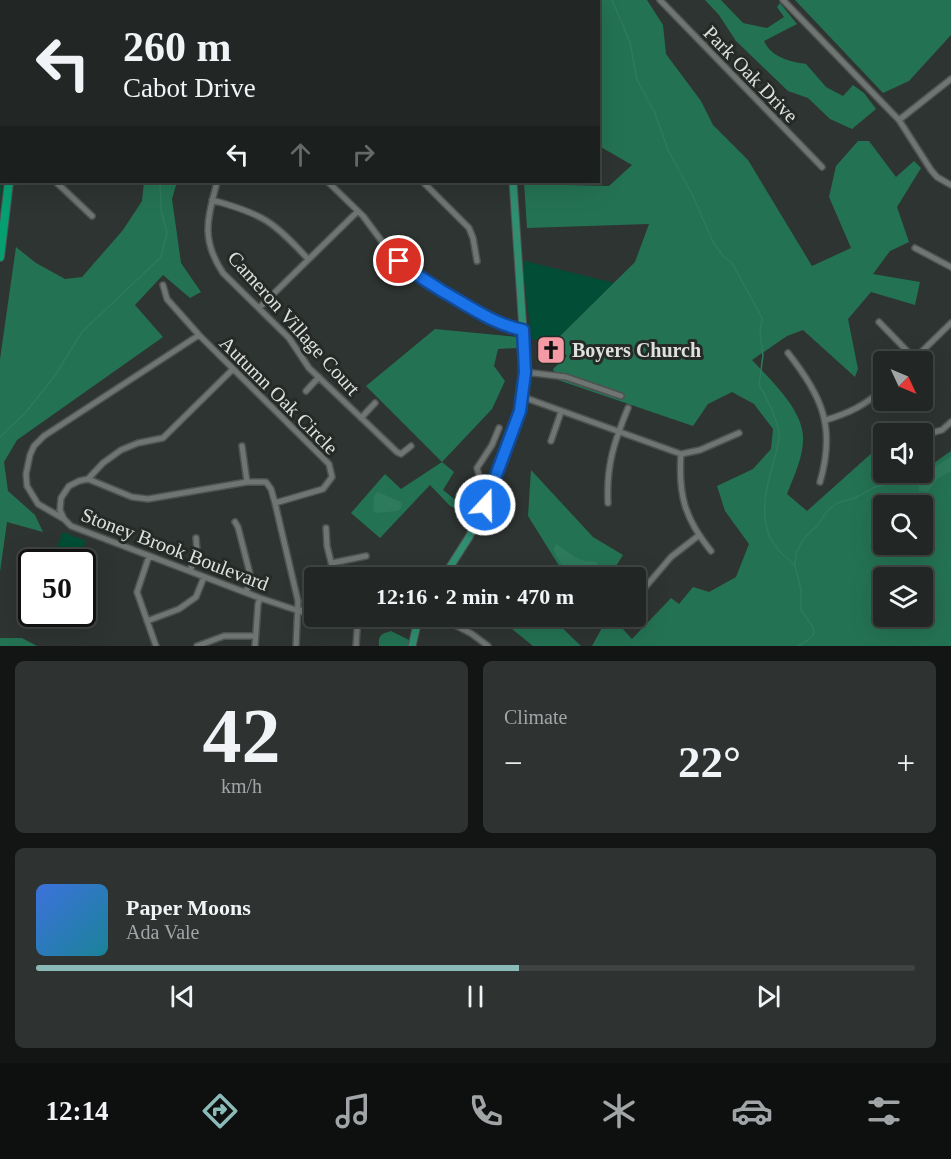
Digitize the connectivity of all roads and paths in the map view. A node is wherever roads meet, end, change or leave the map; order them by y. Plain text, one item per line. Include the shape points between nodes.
1 (660, 0) edge
2 (783, 0) edge
3 (951, 79) edge
4 (899, 120) junction
5 (822, 168) dead end
6 (9, 183) edge
7 (57, 183) edge
8 (217, 183) edge
9 (328, 183) edge
10 (424, 183) edge
11 (513, 183) edge
12 (951, 184) edge
13 (212, 200) junction
14 (358, 211) junction
15 (92, 216) dead end
16 (915, 248) dead end
17 (0, 257) edge
18 (308, 259) junction
19 (477, 261) dead end
20 (951, 267) edge
21 (163, 285) dead end
22 (259, 308) junction
23 (879, 322) dead end
24 (951, 323) edge
25 (523, 330) junction
26 (199, 335) junction
27 (904, 351) edge
28 (921, 351) edge
29 (788, 353) dead end
30 (233, 369) junction
31 (525, 372) junction
32 (319, 377) junction
33 (306, 392) dead end
34 (621, 396) dead end
35 (523, 397) junction
36 (873, 397) edge
37 (375, 403) dead end
38 (628, 408) dead end
39 (561, 412) junction
40 (361, 418) junction
41 (826, 420) junction
42 (951, 423) edge
43 (499, 428) dead end
44 (618, 432) junction
45 (933, 432) edge
46 (739, 433) dead end
47 (551, 441) dead end
48 (242, 446) dead end
49 (411, 446) dead end
50 (681, 454) junction
51 (88, 479) junction
52 (247, 482) junction
53 (820, 482) dead end
54 (492, 487) junction
55 (276, 503) junction
56 (608, 503) dead end
57 (64, 519) junction
58 (235, 522) dead end
59 (326, 528) dead end
60 (698, 536) junction
61 (196, 538) dead end
62 (711, 551) dead end
63 (148, 556) junction
64 (366, 556) dead end
65 (332, 563) junction
66 (333, 567) edge
67 (450, 567) edge
68 (190, 571) junction
69 (204, 577) junction
70 (646, 586) edge
71 (246, 592) junction
72 (260, 598) junction
73 (304, 609) edge
74 (299, 611) junction
75 (304, 612) edge
76 (147, 621) junction
77 (357, 627) edge
78 (416, 627) edge
79 (459, 627) edge
80 (255, 636) junction
81 (210, 644) edge
82 (156, 646) edge
83 (197, 646) edge
84 (255, 646) edge
85 (296, 646) edge
86 (356, 646) edge
87 (412, 646) edge
88 (488, 646) edge

1 - 5 street, Park Oak Drive
2 - 4 street
3 - 4 street
4 - 12 street via 931,170
6 - 17 highway
7 - 15 street
8 - 13 street, Cameron Village Court
9 - 14 street
10 - 19 street via 469,228
11 - 25 main road
13 - 18 street via 272,223
13 - 22 street, Cameron Village Court via 208,234 216,262
14 - 18 street
14 - 25 street via 411,272 501,325
16 - 20 street
18 - 22 street
21 - 26 street, Autumn Oak Circle via 167,299
22 - 32 street, Cameron Village Court
23 - 27 street
24 - 28 street
25 - 31 main road
26 - 30 street, Autumn Oak Circle
26 - 57 street, Stoney Brook Boulevard via 49,432 34,446 27,462 28,490 38,504
29 - 41 street via 814,390
30 - 51 street via 163,438 122,450
30 - 55 street, Autumn Oak Circle via 325,458 332,472 323,489
31 - 34 street via 566,377
31 - 35 main road
32 - 33 street
32 - 40 street, Cameron Village Court
35 - 39 street
35 - 54 main road
36 - 41 street via 851,412
37 - 40 street
38 - 44 street
39 - 44 street
39 - 47 street
40 - 49 street, Cameron Village Court via 401,454
41 - 53 street via 827,454
42 - 45 street
43 - 54 street via 477,468 480,479
44 - 50 street
44 - 56 street via 608,465
46 - 50 street
48 - 52 street
50 - 60 street via 681,494
51 - 52 street via 125,495 148,499
51 - 57 street via 74,483 63,494 60,506
52 - 55 street via 266,482
54 - 67 main road via 470,537
55 - 74 street
57 - 63 street, Stoney Brook Boulevard via 80,530
58 - 71 street via 250,574
59 - 65 street
60 - 62 street
60 - 70 street via 671,557
61 - 68 street via 197,551
63 - 68 street, Stoney Brook Boulevard
63 - 76 street via 137,592
64 - 65 street
65 - 66 street
68 - 69 street, Stoney Brook Boulevard
69 - 71 street, Stoney Brook Boulevard
69 - 76 street via 196,597 179,609
71 - 72 street, Stoney Brook Boulevard
72 - 74 street, Stoney Brook Boulevard
72 - 80 street
73 - 74 street
74 - 75 street, Stoney Brook Boulevard
74 - 85 street
76 - 82 street
77 - 86 street
78 - 87 main road
79 - 88 street
80 - 81 street via 234,635
80 - 84 street
81 - 83 street

